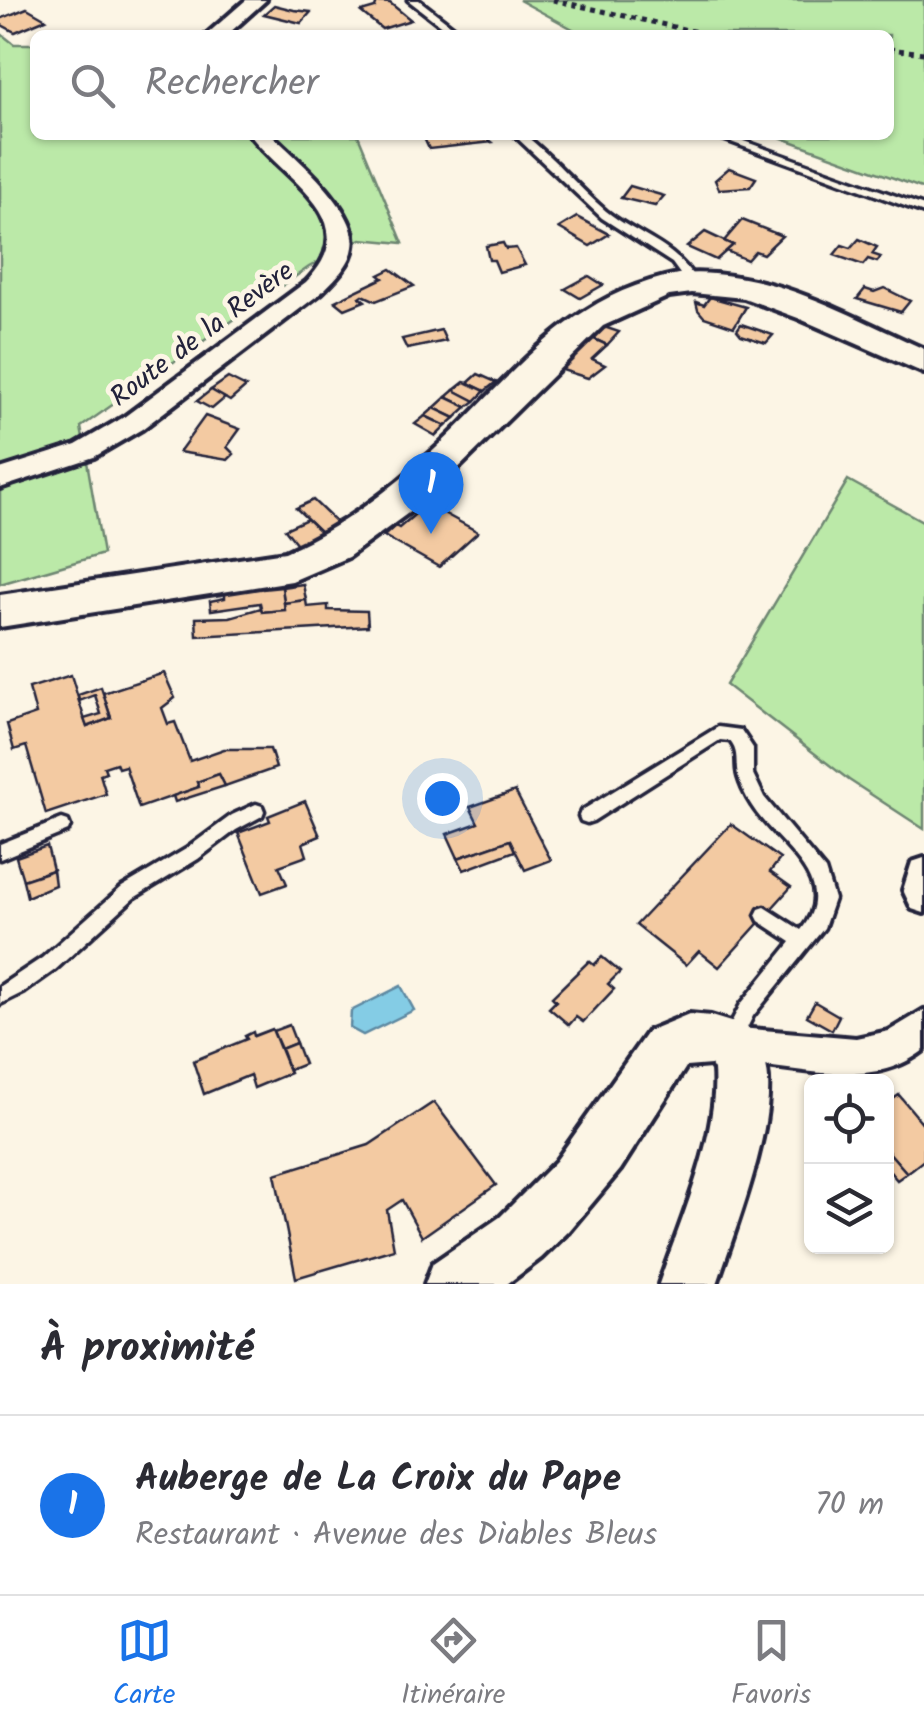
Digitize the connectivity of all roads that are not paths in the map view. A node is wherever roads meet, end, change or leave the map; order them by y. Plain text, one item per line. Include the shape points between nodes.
1 (257, 0) edge
2 (413, 0) edge
3 (222, 30) edge
4 (452, 30) edge
5 (265, 140) edge
6 (525, 140) edge
7 (731, 140) edge
8 (924, 210) edge
9 (692, 283) junction
10 (924, 362) edge
11 (0, 479) edge
12 (0, 612) edge
13 (256, 811) dead end
14 (587, 816) dead end
15 (62, 826) dead end
16 (0, 852) edge
17 (924, 873) edge
18 (924, 898) edge
19 (765, 915) dead end
20 (803, 941) junction
21 (0, 996) edge
22 (924, 1027) edge
23 (728, 1045) junction
24 (454, 1284) edge
25 (688, 1284) edge

1 - 3 street
2 - 4 lane
5 - 11 street, Route de la Revère via 340,219 344,245 333,267 133,423 85,451
6 - 9 lane via 606,216 672,256
7 - 8 lane
9 - 10 main road via 759,293
9 - 12 main road via 622,301 592,319 375,523 330,552 292,566
13 - 21 lane via 226,824 192,854 123,896 76,944
14 - 20 lane via 718,733 735,734 758,802 819,875 826,900
15 - 16 lane
17 - 18 street
19 - 20 lane
20 - 23 lane via 747,1010
22 - 23 street via 885,1055
23 - 24 main road via 682,1038 667,1048 604,1148 555,1209 488,1265
23 - 25 main road via 740,1065 736,1119

